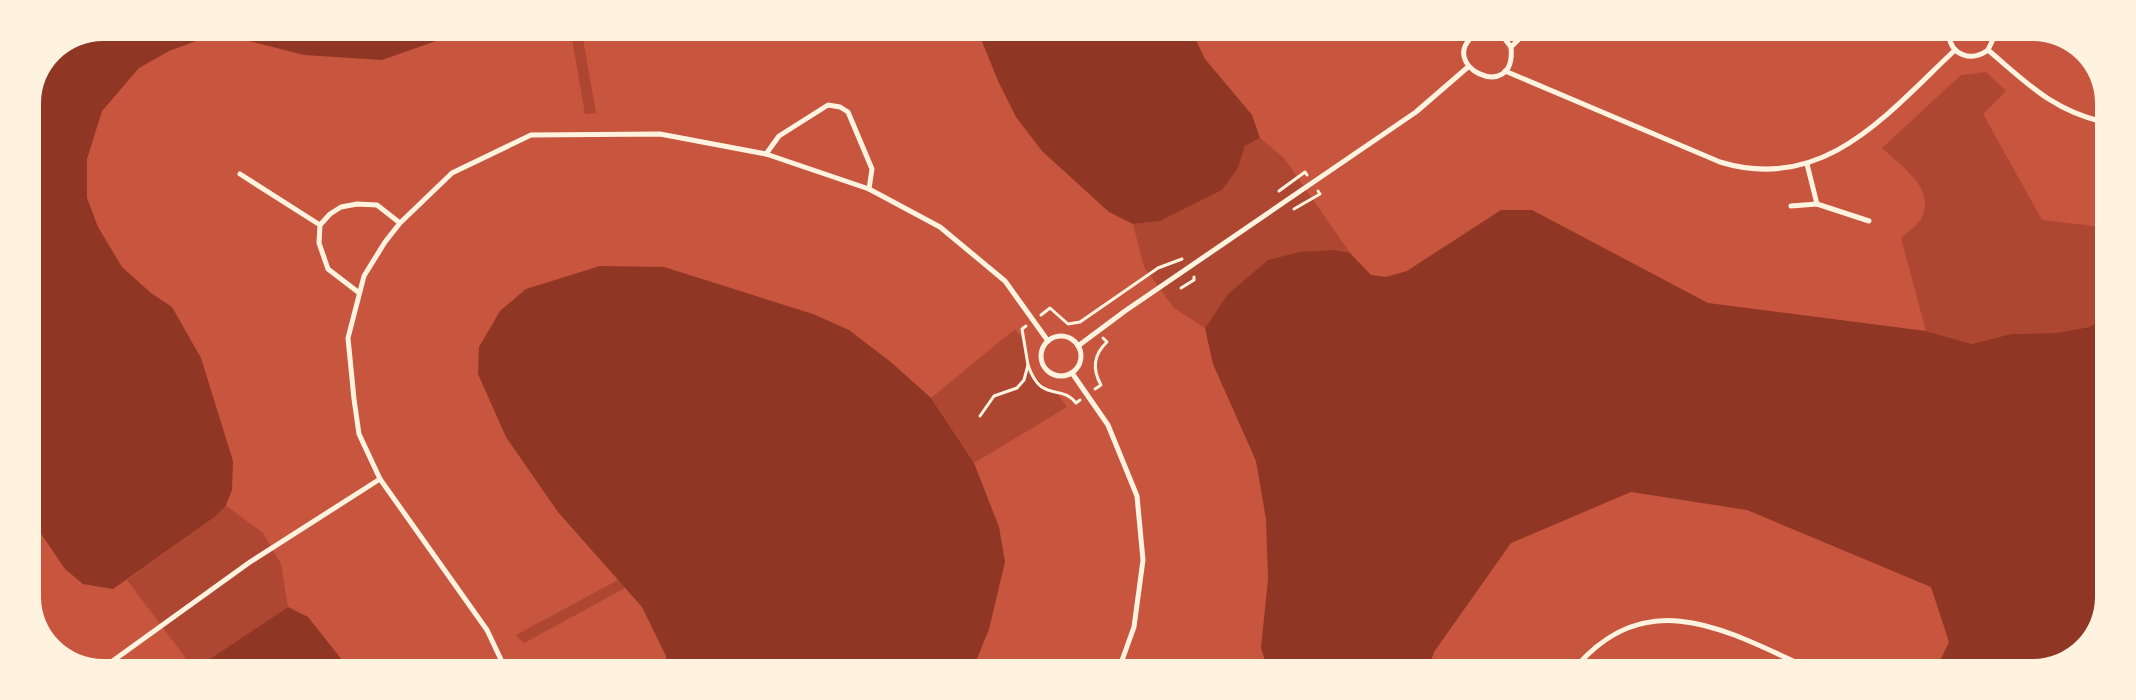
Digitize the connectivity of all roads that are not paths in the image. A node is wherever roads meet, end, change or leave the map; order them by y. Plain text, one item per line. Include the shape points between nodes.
1 (1469, 41) edge
2 (1506, 41) edge
3 (1517, 41) edge
4 (1951, 41) edge
5 (1992, 41) edge
6 (1511, 47) junction
7 (1955, 50) junction
8 (1988, 50) junction
9 (1468, 67) junction
10 (1505, 71) junction
11 (2095, 120) edge
12 (766, 154) junction
13 (1806, 164) junction
14 (240, 174) dead end
15 (869, 189) junction
16 (1817, 204) junction
17 (1790, 206) dead end
18 (1869, 221) dead end
19 (400, 223) junction
20 (320, 225) junction
21 (358, 292) junction
22 (1048, 341) junction
23 (1078, 346) junction
24 (1072, 373) junction
25 (380, 479) junction
26 (116, 659) edge
27 (501, 659) edge
28 (1123, 659) edge
29 (1584, 659) edge
30 (1788, 659) edge

1 - 9 street via 1465,50
2 - 6 street
3 - 6 street
4 - 7 street
5 - 8 street
6 - 10 street via 1512,55
7 - 8 street via 1975,57
7 - 13 street via 1869,130 1844,148
8 - 11 street via 2058,106
9 - 10 street via 1486,77
9 - 23 street via 1416,112
10 - 13 street via 1720,162 1754,170
12 - 15 street
12 - 15 street via 779,136 828,105 840,107 848,112 872,169
12 - 19 street via 660,134 531,135 452,172
13 - 16 street
14 - 20 street
15 - 22 street via 940,227 1005,281
16 - 17 street
16 - 18 street
19 - 20 street via 376,204 357,204 341,207
19 - 21 street via 364,276
20 - 21 street via 319,242 328,269
21 - 25 street via 348,338 354,399 360,434
22 - 23 street via 1061,336
22 - 24 street via 1042,351 1045,368 1060,376
23 - 24 street via 1081,357
24 - 28 street via 1108,425 1137,496 1143,560 1134,627
25 - 26 street via 250,562
25 - 27 street via 487,630
29 - 30 street via 1601,643 1620,632 1640,624 1669,619 1698,622 1723,630

